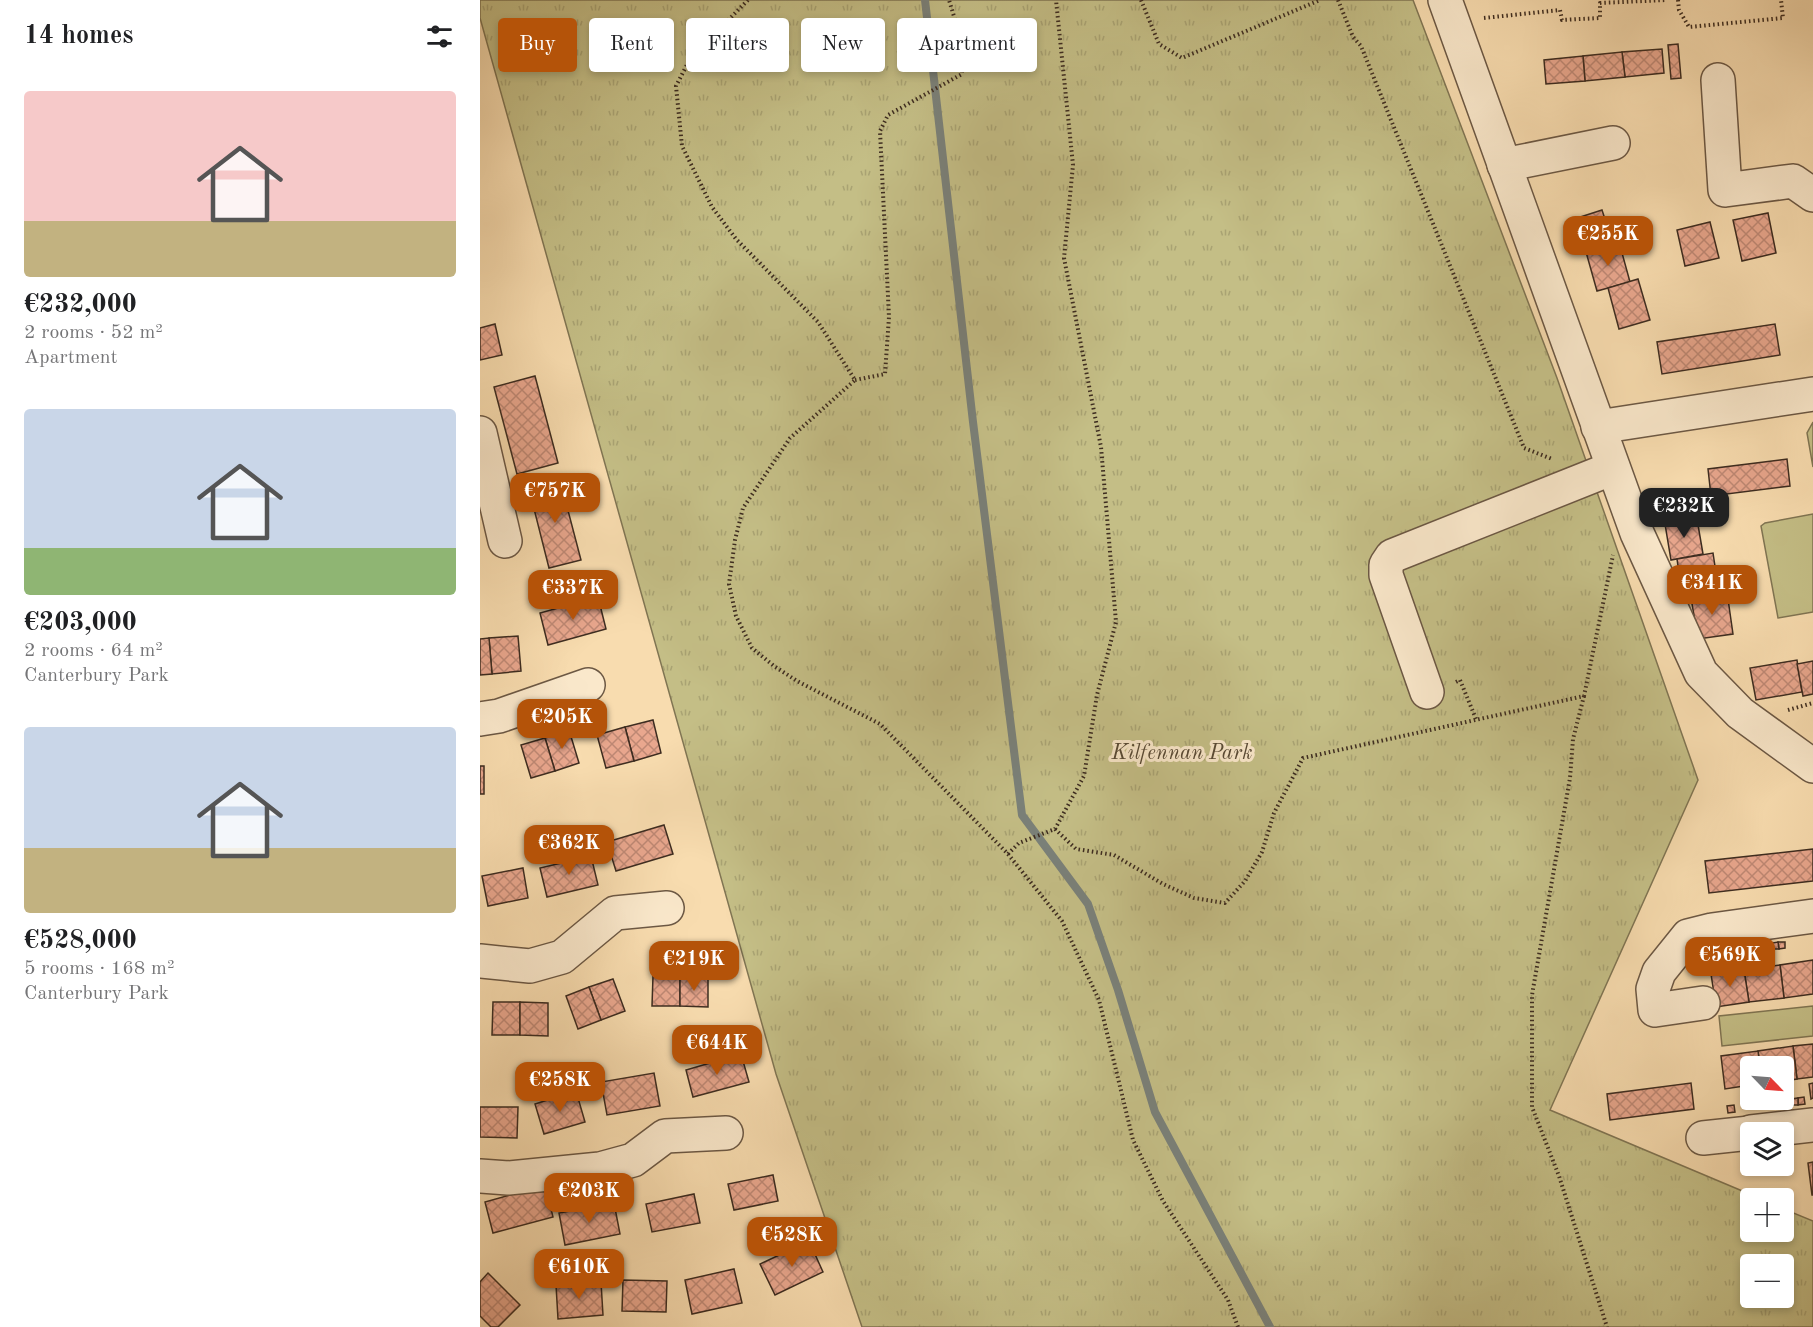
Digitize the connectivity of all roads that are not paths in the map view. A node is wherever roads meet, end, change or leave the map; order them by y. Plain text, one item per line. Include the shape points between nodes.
1 (1449, 10) edge
2 (1718, 80) dead end
3 (1613, 143) dead end
4 (1504, 165) junction
5 (1813, 195) edge
6 (1813, 394) edge
7 (1598, 427) junction
8 (480, 433) edge
9 (1613, 468) junction
10 (505, 541) dead end
11 (588, 685) dead end
12 (1427, 692) dead end
13 (480, 719) edge
14 (1813, 766) edge
15 (667, 908) dead end
16 (1813, 916) edge
17 (480, 962) edge
18 (1703, 1003) dead end
19 (1813, 1125) edge
20 (1794, 1127) edge
21 (726, 1133) dead end
22 (1740, 1133) edge
23 (1703, 1138) dead end
24 (480, 1176) edge

1 - 4 street
2 - 5 street via 1725,190 1793,181
3 - 4 street
4 - 7 street
6 - 7 street
7 - 9 street
8 - 10 street
9 - 12 street via 1392,556 1386,565 1386,575
9 - 14 street via 1637,533 1701,673 1740,713
11 - 13 street
15 - 17 street via 615,914 562,957 530,966
16 - 18 street via 1688,936 1659,972 1653,989 1655,1010
19 - 20 street
21 - 24 street via 665,1136 633,1161 600,1169 508,1178
22 - 23 street

